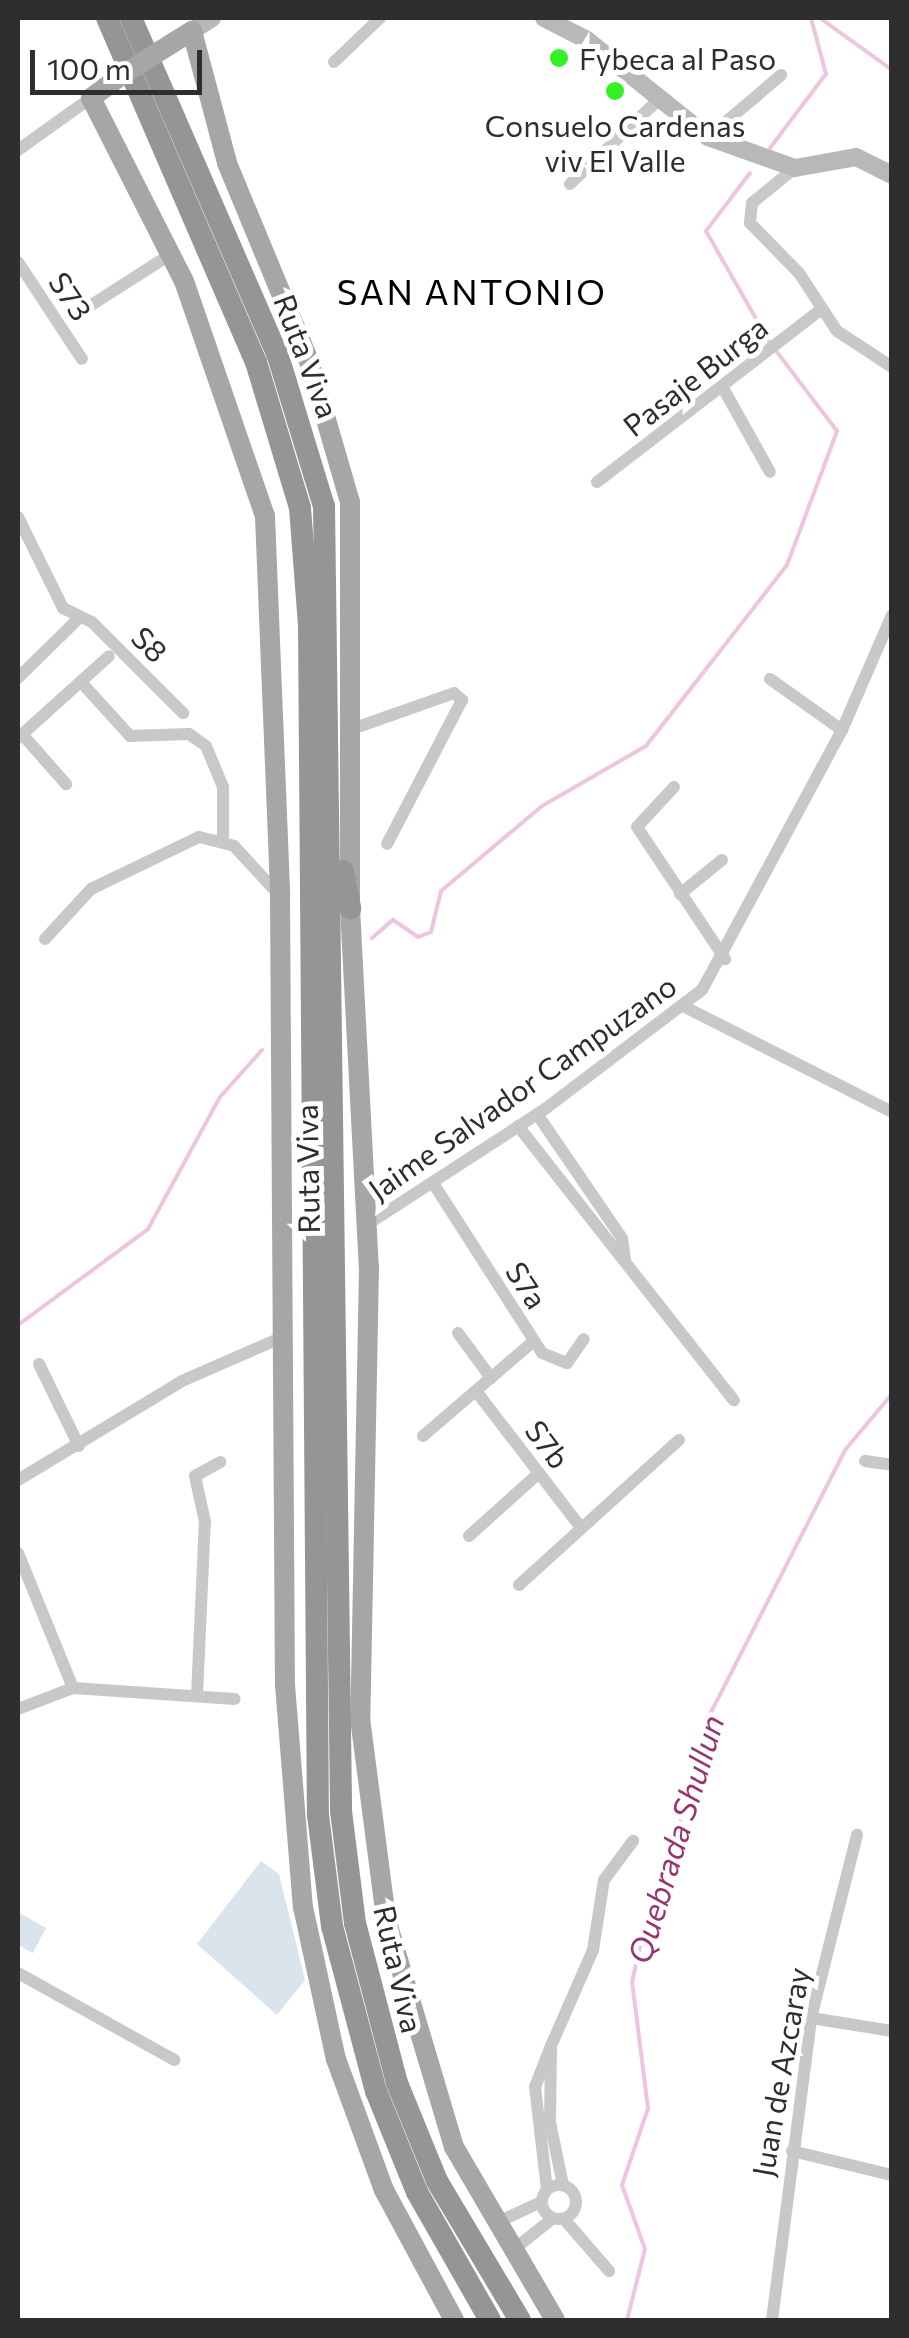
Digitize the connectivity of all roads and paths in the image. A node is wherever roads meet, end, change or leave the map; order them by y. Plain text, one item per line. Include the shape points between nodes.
1 (107, 18) edge
2 (132, 18) edge
3 (212, 18) edge
4 (380, 18) edge
5 (544, 18) edge
6 (192, 31) junction
7 (334, 62) dead end
8 (781, 75) dead end
9 (91, 98) junction
10 (656, 102) junction
11 (708, 137) junction
12 (18, 150) edge
13 (795, 168) junction
14 (892, 176) edge
15 (570, 184) dead end
16 (171, 254) junction
17 (18, 262) edge
18 (822, 309) junction
19 (79, 313) dead end
20 (82, 359) dead end
21 (892, 367) edge
22 (722, 388) junction
23 (770, 472) dead end
24 (597, 482) dead end
25 (18, 517) edge
26 (892, 615) edge
27 (77, 620) junction
28 (109, 656) dead end
29 (18, 678) edge
30 (770, 679) dead end
31 (81, 682) junction
32 (184, 713) dead end
33 (352, 729) junction
34 (842, 730) junction
35 (20, 736) edge
36 (66, 784) dead end
37 (674, 787) dead end
38 (332, 813) junction
39 (223, 838) junction
40 (387, 844) dead end
41 (722, 860) dead end
42 (680, 894) junction
43 (280, 896) junction
44 (350, 908) junction
45 (45, 938) dead end
46 (725, 959) junction
47 (685, 1007) junction
48 (892, 1112) edge
49 (537, 1114) junction
50 (518, 1126) junction
51 (433, 1183) junction
52 (368, 1224) junction
53 (625, 1260) junction
54 (458, 1333) dead end
55 (278, 1339) junction
56 (584, 1339) dead end
57 (534, 1342) junction
58 (40, 1364) dead end
59 (491, 1378) junction
60 (476, 1391) junction
61 (734, 1400) dead end
62 (423, 1436) dead end
63 (678, 1440) dead end
64 (80, 1446) junction
65 (865, 1461) dead end
66 (220, 1462) dead end
67 (892, 1466) edge
68 (539, 1473) junction
69 (18, 1480) edge
70 (580, 1528) junction
71 (469, 1536) dead end
72 (18, 1553) edge
73 (519, 1586) dead end
74 (73, 1688) junction
75 (198, 1695) junction
76 (235, 1699) dead end
77 (18, 1709) edge
78 (857, 1835) dead end
79 (633, 1841) dead end
80 (18, 1973) edge
81 (811, 2018) junction
82 (892, 2031) edge
83 (552, 2046) junction
84 (174, 2060) dead end
85 (792, 2151) junction
86 (892, 2175) edge
87 (563, 2185) junction
88 (544, 2196) junction
89 (558, 2219) junction
90 (490, 2220) junction
91 (512, 2257) junction
92 (608, 2271) dead end
93 (454, 2320) edge
94 (490, 2320) edge
95 (520, 2320) edge
96 (555, 2320) edge
97 (772, 2320) edge

1 - 94 highway, Ruta Viva via 256,362 300,508 309,625 318,1815 332,1926 376,2091 416,2192
2 - 38 highway, Ruta Viva via 278,356 324,506
3 - 6 main road
4 - 7 street
5 - 10 main road via 612,58
6 - 9 main road, bridge
6 - 33 main road, Ruta Viva via 227,164 342,465
8 - 11 street
9 - 12 street
9 - 16 main road, Ruta Viva
10 - 11 main road
10 - 15 street
11 - 13 main road
13 - 14 main road via 856,156
13 - 18 street via 755,199 749,216
16 - 19 street
16 - 43 main road, Ruta Viva via 224,379 265,516
17 - 20 street, S73
18 - 21 street via 843,337
18 - 22 street, Pasaje Burga
22 - 23 street
22 - 24 street, Pasaje Burga
25 - 27 street, S8
26 - 34 street, Jaime Salvador Campuzano
27 - 29 street
27 - 32 street, S8 via 92,622
28 - 31 street
30 - 34 street
31 - 35 street
31 - 39 street via 130,736 189,734 206,746 224,787
33 - 40 street via 454,693 462,700
33 - 44 main road, Ruta Viva
34 - 46 street, Jaime Salvador Campuzano
35 - 36 street
37 - 42 street via 636,824
38 - 44 highway
38 - 95 highway, Ruta Viva via 348,1867 397,2083 436,2181
39 - 43 street
39 - 45 street via 199,837 146,858 91,889
41 - 42 street
42 - 46 street
43 - 55 main road, Ruta Viva
44 - 52 main road, Ruta Viva
46 - 47 street, Jaime Salvador Campuzano
47 - 48 street
47 - 49 street, Jaime Salvador Campuzano
49 - 50 street, Jaime Salvador Campuzano
49 - 53 street via 622,1238
50 - 51 street, Jaime Salvador Campuzano
50 - 53 street
51 - 52 street, Jaime Salvador Campuzano
51 - 57 street, S7a
52 - 90 main road, Ruta Viva via 359,1619 372,1833 421,2057
53 - 61 street
54 - 59 street
55 - 64 street via 182,1380
55 - 93 main road, Ruta Viva via 285,1684 303,1907 336,2059 377,2172
56 - 57 street via 558,1365
57 - 59 street, S7a
58 - 64 street
59 - 60 street, S7a
60 - 62 street, S7a
60 - 68 street, S7b
63 - 70 street
64 - 69 street
65 - 67 street
66 - 75 street via 195,1476 205,1522
68 - 70 street, S7b
68 - 71 street
70 - 73 street
72 - 74 street
74 - 75 street
74 - 77 street
75 - 76 street
78 - 81 street, Juan de Azcaray via 828,1922
79 - 83 street via 604,1880 593,1950
80 - 84 street
81 - 82 street
81 - 85 street, Juan de Azcaray
83 - 87 street via 550,2122
83 - 88 street via 536,2087
85 - 86 street
85 - 97 street, Juan de Azcaray
87 - 88 street
87 - 89 street via 576,2205
88 - 89 street
88 - 90 street via 503,2225
89 - 91 street via 514,2243
89 - 92 street
90 - 91 main road, Ruta Viva
91 - 96 main road, Ruta Viva

